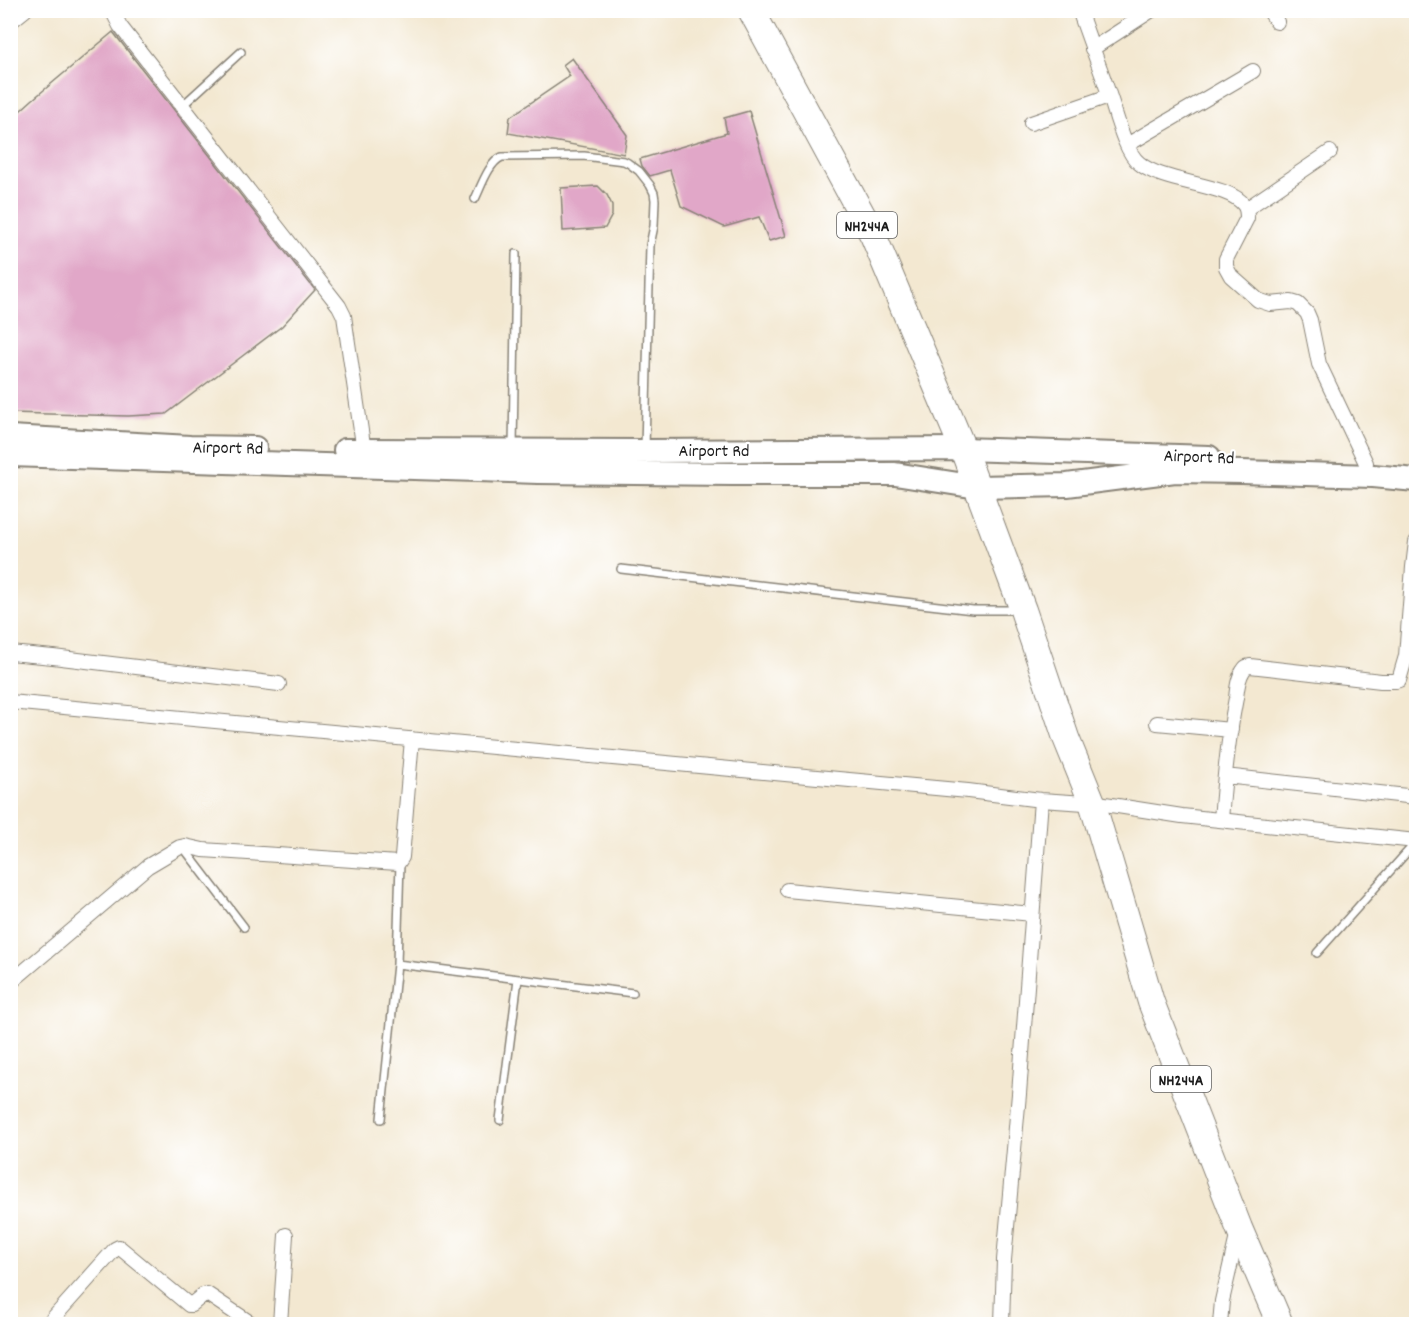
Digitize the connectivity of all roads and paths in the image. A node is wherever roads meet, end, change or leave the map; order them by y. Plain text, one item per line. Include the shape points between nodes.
1 (25, 10) edge
2 (112, 10) edge
3 (751, 10) edge
4 (1079, 10) edge
5 (1152, 10) edge
6 (1269, 10) edge
7 (10, 22) edge
8 (1277, 22) dead end
9 (1092, 49) junction
10 (241, 52) dead end
11 (1253, 71) dead end
12 (1109, 96) junction
13 (182, 106) junction
14 (1031, 123) dead end
15 (1127, 145) junction
16 (1330, 152) dead end
17 (475, 199) dead end
18 (1246, 209) junction
19 (516, 254) dead end
20 (10, 437) edge
21 (963, 449) junction
22 (364, 451) junction
23 (513, 451) junction
24 (645, 451) junction
25 (10, 455) edge
26 (1366, 463) junction
27 (1416, 466) edge
28 (1416, 480) edge
29 (977, 487) junction
30 (1416, 542) edge
31 (621, 569) dead end
32 (1023, 610) junction
33 (10, 653) edge
34 (279, 684) dead end
35 (10, 702) edge
36 (1156, 723) dead end
37 (1231, 730) junction
38 (412, 739) junction
39 (1225, 776) junction
40 (1416, 797) edge
41 (1041, 800) junction
42 (1092, 802) junction
43 (1221, 820) junction
44 (1416, 842) edge
45 (183, 847) junction
46 (400, 862) junction
47 (787, 890) dead end
48 (1032, 914) junction
49 (244, 927) dead end
50 (1317, 953) dead end
51 (397, 964) junction
52 (518, 979) junction
53 (10, 983) edge
54 (633, 993) dead end
55 (381, 1119) dead end
56 (500, 1120) dead end
57 (1239, 1228) junction
58 (286, 1235) dead end
59 (48, 1324) edge
60 (252, 1324) edge
61 (280, 1324) edge
62 (1002, 1324) edge
63 (1221, 1324) edge
64 (1280, 1324) edge

1 - 7 street
2 - 13 street
3 - 21 highway, NH244A via 873,235
4 - 9 street
5 - 9 street
6 - 8 street
9 - 12 street
10 - 13 lane
11 - 15 street
12 - 14 street
12 - 15 street
13 - 22 street via 339,306 344,316
15 - 18 street via 1136,160 1148,169 1228,194
16 - 18 street
17 - 24 lane via 492,165 502,157 584,156 624,161 650,185 655,200 650,245
18 - 26 street via 1247,218 1226,259 1226,267 1258,300 1270,304 1291,302 1307,313 1319,364
19 - 23 lane
20 - 22 main road, Airport Rd
21 - 24 main road, Airport Rd
21 - 26 main road, Airport Rd
21 - 29 highway, NH244A
22 - 23 main road, Airport Rd
23 - 24 main road, Airport Rd
25 - 29 main road via 538,472 895,474
26 - 27 main road, Airport Rd
28 - 29 main road via 1175,471 1067,485
29 - 32 highway, NH244A
30 - 37 street via 1406,656 1399,680 1248,666 1239,681
31 - 32 lane via 973,610
32 - 42 highway, NH244A
33 - 34 street
35 - 38 street
36 - 37 street
37 - 39 street
38 - 41 street
38 - 46 street
39 - 40 street
39 - 43 street
41 - 42 street
41 - 48 street
42 - 43 street
42 - 57 highway, NH244A via 1151,1002
43 - 44 street
44 - 50 lane
45 - 46 street
45 - 49 lane
45 - 53 street via 148,866
46 - 51 lane
47 - 48 street
48 - 62 street
51 - 52 lane
51 - 55 lane
52 - 54 lane
52 - 56 lane
57 - 63 street via 1222,1302
57 - 64 highway, NH244A
58 - 61 street
59 - 60 street via 120,1247 189,1305 207,1294

